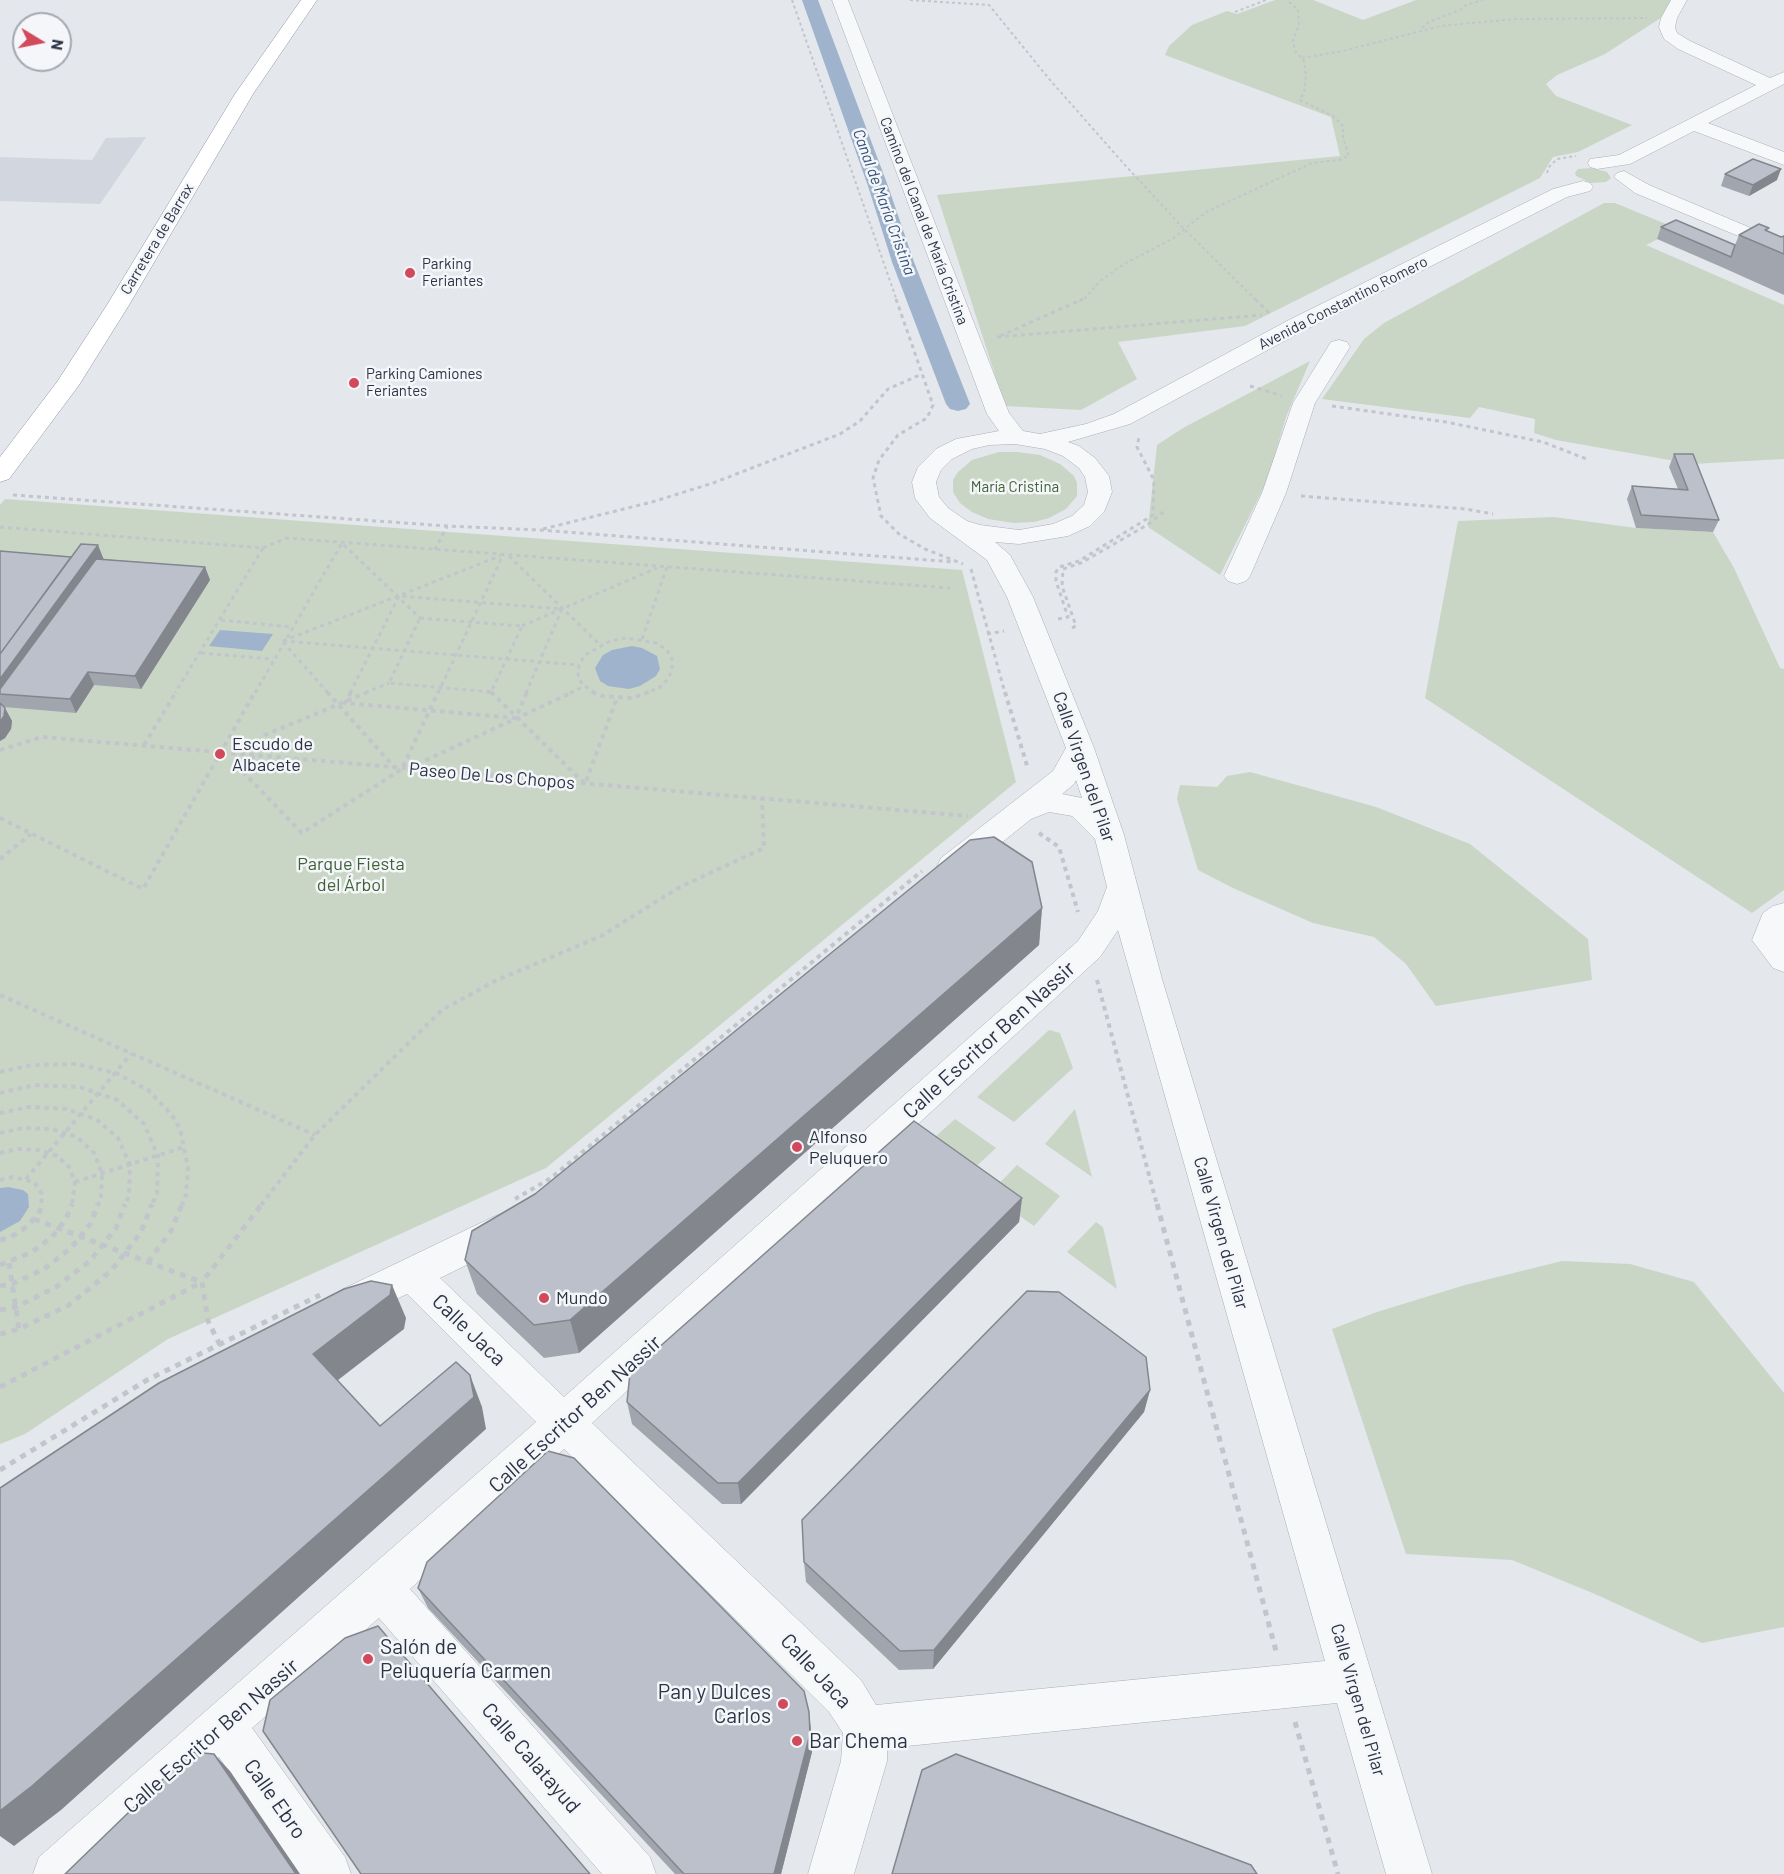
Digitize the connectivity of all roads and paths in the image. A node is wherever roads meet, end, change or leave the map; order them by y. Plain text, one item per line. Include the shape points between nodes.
1 (309, 0) edge
2 (792, 0) edge
3 (840, 0) edge
4 (910, 0) edge
5 (1266, 0) edge
6 (1287, 0) edge
7 (1483, 0) edge
8 (1679, 0) edge
9 (1235, 12) dead end
10 (1669, 18) junction
11 (1422, 29) junction
12 (1302, 58) junction
13 (1778, 81) edge
14 (1693, 124) junction
15 (1784, 159) edge
16 (1589, 175) junction
17 (1184, 229) junction
18 (1784, 249) edge
19 (998, 337) junction
20 (970, 340) junction
21 (1339, 347) dead end
22 (922, 374) junction
23 (1304, 403) junction
24 (933, 405) dead end
25 (1122, 419) junction
26 (1016, 437) junction
27 (1041, 441) junction
28 (1589, 460) dead end
29 (1091, 468) junction
30 (2, 484) edge
31 (1274, 493) junction
32 (1166, 510) dead end
33 (1493, 514) dead end
34 (447, 526) junction
35 (958, 526) junction
36 (0, 527) edge
37 (540, 530) junction
38 (1049, 533) junction
39 (342, 543) junction
40 (263, 548) junction
41 (435, 550) junction
42 (503, 555) junction
43 (508, 555) junction
44 (958, 562) dead end
45 (660, 567) junction
46 (667, 567) junction
47 (1027, 573) junction
48 (1237, 576) dead end
49 (950, 588) dead end
50 (399, 596) junction
51 (479, 603) junction
52 (562, 609) junction
53 (1068, 617) dead end
54 (420, 618) junction
55 (221, 620) junction
56 (470, 622) junction
57 (522, 626) junction
58 (291, 627) junction
59 (642, 639) junction
60 (283, 641) junction
61 (991, 644) dead end
62 (600, 645) junction
63 (372, 649) junction
64 (404, 651) junction
65 (201, 653) junction
66 (454, 655) junction
67 (273, 658) junction
68 (506, 659) junction
69 (540, 662) junction
70 (579, 665) junction
71 (389, 683) junction
72 (585, 686) junction
73 (440, 687) junction
74 (491, 692) junction
75 (616, 698) junction
76 (345, 703) junction
77 (340, 705) junction
78 (429, 710) junction
79 (516, 718) junction
80 (144, 745) junction
81 (1080, 748) junction
82 (0, 750) edge
83 (223, 751) junction
84 (256, 755) junction
85 (395, 768) junction
86 (404, 769) junction
87 (1028, 773) dead end
88 (585, 784) junction
89 (762, 799) junction
90 (1014, 815) junction
91 (974, 817) dead end
92 (0, 818) edge
93 (31, 834) junction
94 (1108, 835) junction
95 (0, 859) edge
96 (925, 878) joint
97 (1122, 887) junction
98 (1089, 949) junction
99 (1146, 979) junction
100 (0, 995) edge
101 (131, 1054) junction
102 (0, 1072) edge
103 (116, 1073) junction
104 (0, 1093) edge
105 (98, 1094) junction
106 (0, 1113) edge
107 (81, 1114) junction
108 (0, 1133) edge
109 (65, 1133) junction
110 (315, 1135) junction
111 (184, 1147) junction
112 (0, 1153) edge
113 (48, 1153) junction
114 (158, 1156) junction
115 (130, 1165) junction
116 (102, 1173) junction
117 (26, 1179) junction
118 (0, 1180) edge
119 (75, 1182) junction
120 (520, 1206) joint
121 (34, 1219) junction
122 (59, 1228) junction
123 (80, 1236) junction
124 (0, 1240) edge
125 (102, 1245) junction
126 (125, 1253) junction
127 (148, 1262) junction
128 (9, 1263) junction
129 (0, 1264) edge
130 (412, 1275) junction
131 (202, 1282) junction
132 (12, 1284) junction
133 (0, 1287) edge
134 (322, 1305) joint
135 (16, 1307) junction
136 (0, 1310) edge
137 (19, 1329) junction
138 (0, 1334) edge
139 (220, 1345) junction
140 (0, 1386) edge
141 (565, 1423) junction
142 (0, 1470) edge
143 (381, 1588) junction
144 (1352, 1680) junction
145 (1286, 1686) junction
146 (223, 1724) junction
147 (865, 1728) junction
148 (56, 1874) edge
149 (328, 1874) edge
150 (633, 1874) edge
151 (831, 1874) edge
152 (1338, 1874) edge
153 (1409, 1874) edge

1 - 30 highway, Carretera de Barrax via 244,94 118,305
2 - 22 path
3 - 20 street, Camino del Canal de María Cristina
4 - 17 path via 989,5 1050,80
5 - 9 path
6 - 12 path via 1298,10 1299,25 1293,40 1295,51
7 - 11 path via 1429,22
8 - 10 street
10 - 11 path via 1517,20
10 - 13 street via 1670,35 1684,45 1746,75
11 - 12 path
12 - 17 path via 1306,76 1300,100 1333,116 1343,126 1348,156 1312,163 1206,212
13 - 14 street, Avenida Constantino Romero
14 - 15 street
14 - 16 street, Avenida Constantino Romero
16 - 16 path via 1557,159 1549,167
16 - 18 street via 1651,193
16 - 25 street, Avenida Constantino Romero
17 - 19 path via 1124,264 1100,281 1084,299
17 - 19 path via 1271,315
19 - 20 path
20 - 26 street, Camino del Canal de María Cristina via 998,414
21 - 23 street
22 - 24 path
22 - 37 path via 888,389 860,422 840,434 713,483
23 - 28 path via 1446,422 1543,442
23 - 31 street
25 - 27 street, Avenida Constantino Romero
25 - 29 street, Avenida Constantino Romero via 1102,438
26 - 27 street
26 - 35 street via 964,444 930,467 924,482 927,498 939,513
27 - 29 street via 1071,451
29 - 38 street via 1100,492 1095,507 1081,521
30 - 34 path
31 - 33 path
31 - 48 street
32 - 53 path via 1091,558 1063,568 1062,586 1076,626 1072,628
34 - 37 path
34 - 41 path
35 - 38 street via 997,536
35 - 47 street, Calle Virgen del Pilar
36 - 40 path
37 - 44 path
38 - 47 street
39 - 40 path via 286,538
39 - 41 path
39 - 50 path
39 - 58 path
40 - 55 path
41 - 42 path
42 - 43 path
42 - 50 path
42 - 51 path
43 - 45 path
43 - 52 path
45 - 46 path
45 - 52 path
46 - 49 path
46 - 59 path
47 - 81 street, Calle Virgen del Pilar
50 - 51 path
50 - 54 path
50 - 60 path
50 - 63 path
51 - 52 path
51 - 56 path
52 - 57 path
52 - 62 path
52 - 69 path
54 - 56 path
54 - 64 path
55 - 58 path
55 - 65 path
56 - 57 path
56 - 66 path
57 - 68 path
58 - 60 path
59 - 62 path via 626,638
59 - 75 path via 667,650 672,670 659,688
60 - 63 path
60 - 67 path
60 - 77 path
61 - 87 path
62 - 70 path via 585,655
63 - 64 path
63 - 76 path
64 - 66 path
64 - 71 path
65 - 67 path
65 - 80 path
66 - 68 path
66 - 73 path
67 - 83 path
68 - 69 path
68 - 74 path
69 - 70 path
69 - 79 path
70 - 72 path via 578,675
71 - 73 path
71 - 76 path
72 - 75 path via 602,696
72 - 79 path
73 - 74 path
73 - 78 path
74 - 79 path
75 - 88 path
76 - 77 path
76 - 78 path
77 - 84 path via 266,735
77 - 85 path
78 - 79 path
78 - 86 path
79 - 86 path
79 - 88 path
80 - 82 path, Paseo De Los Chopos via 42,737
80 - 83 path, Paseo De Los Chopos
81 - 90 street via 1064,777
81 - 94 street, Calle Virgen del Pilar
83 - 84 path, Paseo De Los Chopos
83 - 93 path via 143,889
84 - 85 path, Paseo De Los Chopos
84 - 86 path via 244,773 302,833
85 - 86 path, Paseo De Los Chopos
86 - 88 path, Paseo De Los Chopos
88 - 89 path, Paseo De Los Chopos
89 - 91 path, Paseo De Los Chopos
89 - 110 path via 764,848 680,886 602,936 495,981 442,1010
90 - 94 street via 1047,801 1070,805 1082,809
90 - 96 street
90 - 98 path via 1059,847
92 - 93 path
93 - 95 path
94 - 97 street, Calle Virgen del Pilar
96 - 120 path
97 - 98 street, Calle Escritor Ben Nassir via 1112,914
97 - 99 street, Calle Virgen del Pilar
98 - 99 street, Calle Escritor Ben Nassir via 1110,953
98 - 141 street, Calle Escritor Ben Nassir
98 - 145 path
99 - 144 street, Calle Virgen del Pilar
100 - 101 path
101 - 103 path
101 - 110 path
102 - 103 path via 32,1065 76,1064
103 - 105 path
103 - 111 path via 148,1090 172,1115
104 - 105 path via 35,1085 80,1087
105 - 107 path
105 - 114 path via 117,1100 144,1124
106 - 107 path via 29,1107 66,1108
107 - 109 path
107 - 115 path via 96,1119 118,1138
108 - 109 path via 23,1128
109 - 113 path
109 - 116 path via 94,1153
110 - 131 path
111 - 114 path
111 - 127 path via 188,1167 186,1196 171,1231
112 - 113 path via 18,1149
113 - 117 path
113 - 119 path via 69,1167
114 - 115 path
114 - 126 path via 157,1193 141,1232
115 - 116 path
115 - 125 path via 129,1195 116,1228
116 - 119 path
116 - 123 path via 101,1197 91,1223
117 - 118 path
117 - 121 path via 34,1182 42,1194 40,1211
119 - 122 path via 74,1200
120 - 130 street via 501,1232
121 - 122 path
121 - 124 path via 20,1232
122 - 123 path
122 - 128 path via 32,1252
123 - 125 path
123 - 132 path via 44,1269
125 - 126 path
125 - 135 path via 91,1260 56,1287
126 - 127 path
126 - 137 path via 111,1271 69,1305
127 - 131 path
128 - 129 path
128 - 132 path
130 - 134 street
130 - 141 street, Calle Jaca
131 - 139 path via 208,1321
131 - 140 path
132 - 133 path
132 - 135 path
134 - 139 path
135 - 136 path
135 - 137 path
137 - 138 path
139 - 142 path via 147,1380
141 - 143 street, Calle Escritor Ben Nassir
141 - 147 street, Calle Jaca via 845,1696
143 - 146 street, Calle Escritor Ben Nassir
143 - 150 street, Calle Calatayud
144 - 145 street
144 - 153 street, Calle Virgen del Pilar
145 - 147 street
145 - 152 path
146 - 148 street, Calle Escritor Ben Nassir
146 - 149 street, Calle Ebro
147 - 151 street via 864,1761

